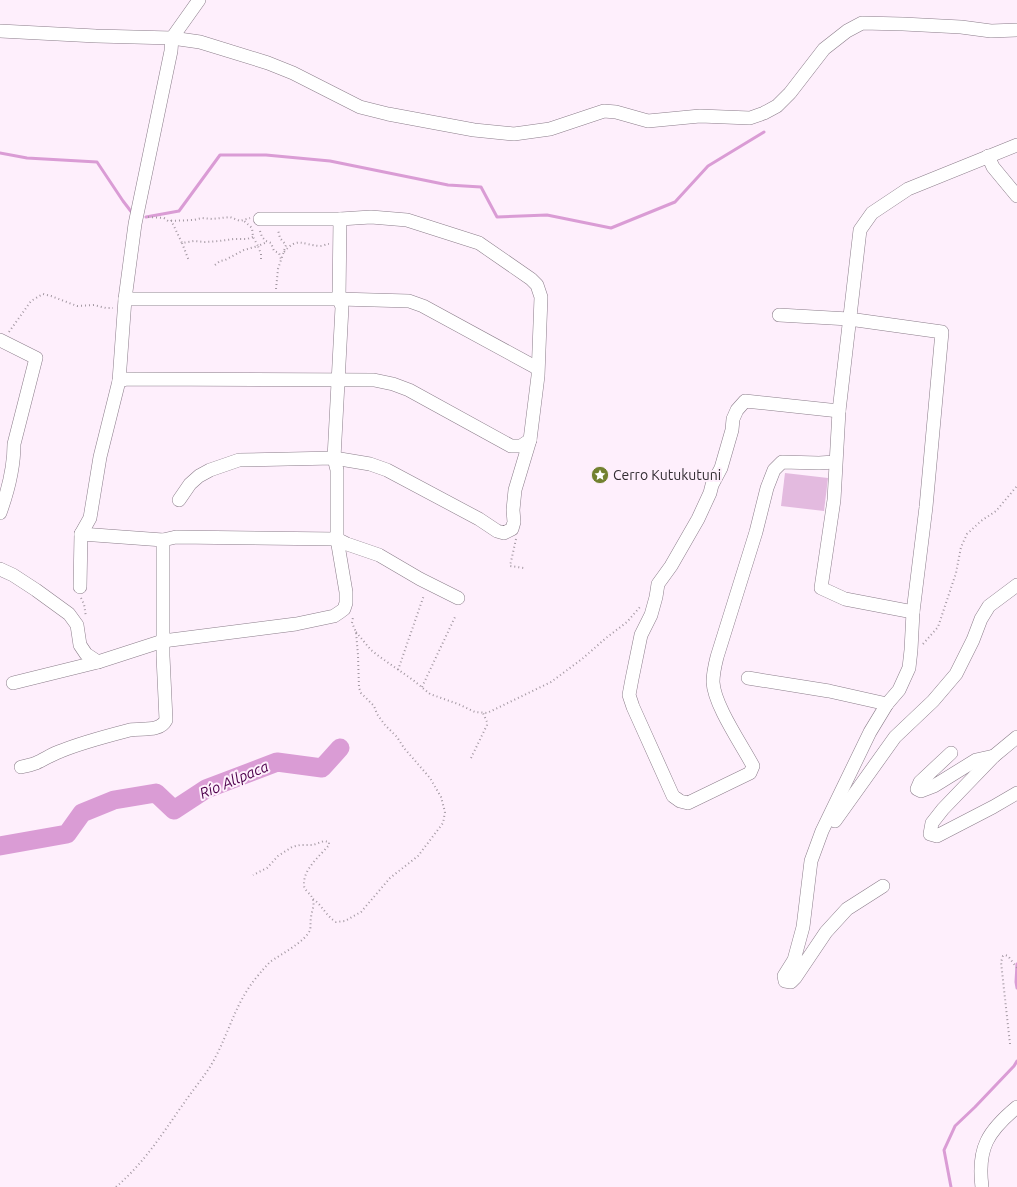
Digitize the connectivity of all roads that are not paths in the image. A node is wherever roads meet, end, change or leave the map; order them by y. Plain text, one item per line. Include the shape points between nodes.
1 (199, 0) edge
2 (1017, 30) edge
3 (0, 31) edge
4 (172, 38) junction
5 (1017, 145) edge
6 (988, 156) junction
7 (1017, 196) edge
8 (260, 219) road end
9 (340, 220) junction
10 (339, 298) junction
11 (126, 299) junction
12 (779, 315) dead end
13 (849, 319) junction
14 (2, 341) edge
15 (537, 368) junction
16 (339, 379) junction
17 (119, 381) junction
18 (839, 411) junction
19 (530, 440) junction
20 (334, 458) junction
21 (835, 462) junction
22 (179, 500) dead end
23 (0, 513) edge
24 (81, 534) junction
25 (337, 539) junction
26 (163, 540) junction
27 (0, 569) edge
28 (1017, 585) edge
29 (80, 587) dead end
30 (458, 598) dead end
31 (913, 612) junction
32 (163, 641) junction
33 (98, 662) junction
34 (748, 678) dead end
35 (13, 683) dead end
36 (888, 704) junction
37 (1017, 737) edge
38 (951, 753) dead end
39 (994, 756) junction
40 (21, 767) dead end
41 (1017, 793) edge
42 (822, 831) junction
43 (883, 886) dead end
44 (1017, 1108) edge
45 (982, 1187) edge

1 - 4 street
2 - 4 street via 991,31 961,27 862,23 824,49 777,106 750,118 700,116 648,121 604,111 550,129 514,134 474,130 367,109 268,63 200,42
3 - 4 street
4 - 11 street via 137,218
5 - 6 street
6 - 7 street via 992,167
6 - 13 street via 908,189 872,213 860,230
8 - 9 street
9 - 10 street
9 - 15 street via 371,217 407,220 465,237 479,243 531,279 541,297
10 - 11 street
10 - 15 street via 409,301 423,306
10 - 16 street via 342,307
11 - 17 street
12 - 13 street
13 - 18 street
13 - 31 street via 942,332 926,507
14 - 23 street via 36,358 14,444 10,481
15 - 19 street
16 - 17 street
16 - 19 street via 374,380 393,384 409,390 511,446 521,446
16 - 20 street
17 - 24 street via 100,457 90,518
18 - 21 street
18 - 21 street via 745,402 733,419 722,468 698,519 658,584 651,615 642,635 629,695 673,796 680,801 688,804 753,770 754,766 720,708 713,683 717,657 774,470 782,462
19 - 20 street via 515,490 514,522 512,529 504,533 387,470 370,464
20 - 22 street via 239,460 199,476
20 - 25 street via 337,470
21 - 31 street via 834,500 821,588 845,599
24 - 26 street
24 - 29 street
25 - 26 street via 176,537
25 - 30 street via 379,555
25 - 32 street via 346,603 344,609 334,616 296,624
26 - 32 street
27 - 33 street via 24,582 69,614 77,625 80,645 86,654
28 - 42 street via 989,606 956,674 895,738 833,824
31 - 36 street via 909,668
32 - 33 street
32 - 40 street via 166,720 164,725 107,736
33 - 35 street
34 - 36 street via 829,691
36 - 42 street via 870,732
37 - 39 street
38 - 39 street via 920,782 917,789 921,791 934,786 976,760
39 - 41 street via 943,809 932,823 930,834 937,836
42 - 43 street via 811,861 803,927 794,960 784,976 785,981 791,982 795,978 826,932 847,909
44 - 45 street via 991,1133 983,1147

